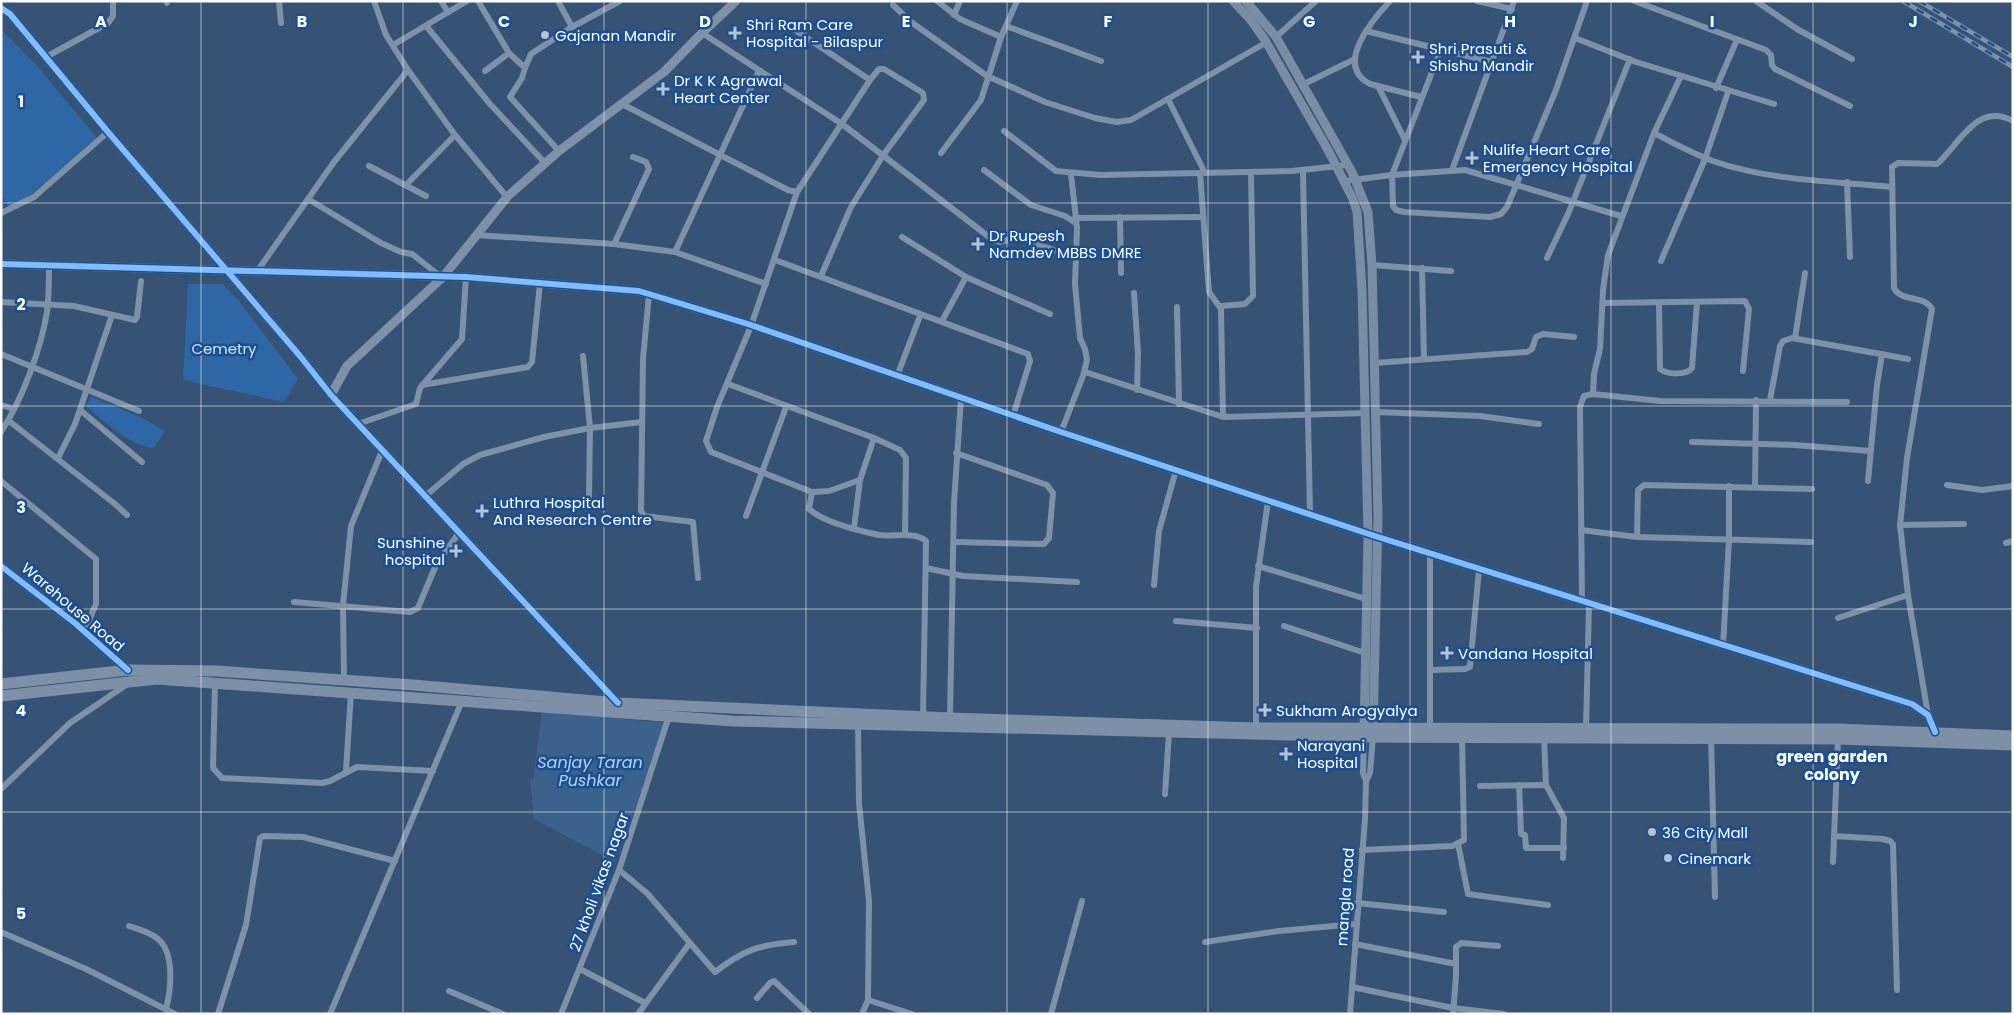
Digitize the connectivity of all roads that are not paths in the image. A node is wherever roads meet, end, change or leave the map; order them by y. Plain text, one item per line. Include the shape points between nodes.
1 (113, 1) edge
2 (279, 1) edge
3 (374, 1) edge
4 (441, 1) edge
5 (467, 1) edge
6 (478, 1) edge
7 (558, 1) edge
8 (620, 1) edge
9 (736, 1) edge
10 (937, 1) edge
11 (960, 1) edge
12 (1018, 1) edge
13 (1232, 1) edge
14 (1246, 1) edge
15 (1316, 1) edge
16 (1390, 1) edge
17 (1477, 1) edge
18 (1514, 1) edge
19 (1588, 1) edge
20 (1634, 1) edge
21 (1656, 1) edge
22 (1756, 1) edge
23 (893, 5) dead end
24 (4, 6) edge
25 (1653, 8) junction
26 (1512, 9) junction
27 (448, 12) junction
28 (954, 15) junction
29 (280, 23) dead end
30 (1006, 26) junction
31 (427, 27) junction
32 (572, 27) junction
33 (795, 30) dead end
34 (1366, 31) junction
35 (702, 33) junction
36 (1001, 37) junction
37 (1276, 37) junction
38 (1575, 38) junction
39 (1737, 40) junction
40 (1267, 42) junction
41 (393, 45) junction
42 (1441, 49) junction
43 (509, 53) junction
44 (46, 57) junction
45 (1355, 59) junction
46 (1630, 59) junction
47 (1852, 59) dead end
48 (1101, 61) dead end
49 (1492, 62) junction
50 (524, 68) junction
51 (408, 70) junction
52 (485, 71) dead end
53 (759, 71) junction
54 (987, 76) junction
55 (1681, 76) junction
56 (870, 80) junction
57 (1302, 85) junction
58 (1378, 86) junction
59 (1716, 88) junction
60 (1728, 92) junction
61 (1421, 97) junction
62 (1168, 99) junction
63 (622, 104) junction
64 (1774, 104) dead end
65 (1850, 106) dead end
66 (2013, 120) edge
67 (842, 124) junction
68 (108, 132) junction
69 (1004, 132) dead end
70 (1654, 133) junction
71 (455, 135) junction
72 (1405, 140) junction
73 (559, 151) junction
74 (940, 153) dead end
75 (884, 154) junction
76 (718, 155) junction
77 (632, 157) dead end
78 (1705, 158) junction
79 (545, 163) junction
80 (1348, 165) junction
81 (369, 166) dead end
82 (1338, 167) junction
83 (984, 170) dead end
84 (1452, 170) junction
85 (1303, 171) junction
86 (1251, 172) junction
87 (1203, 173) junction
88 (1071, 174) junction
89 (1392, 175) junction
90 (1356, 180) junction
91 (1345, 181) junction
92 (1847, 182) junction
93 (1516, 185) junction
94 (406, 186) junction
95 (1892, 187) junction
96 (797, 192) junction
97 (426, 196) dead end
98 (507, 197) junction
99 (308, 199) junction
100 (1573, 201) junction
101 (1, 213) edge
102 (1621, 216) junction
103 (1120, 217) junction
104 (1203, 217) junction
105 (1076, 220) junction
106 (476, 235) junction
107 (902, 238) dead end
108 (614, 244) junction
109 (675, 252) junction
110 (1850, 257) dead end
111 (1077, 258) junction
112 (1547, 258) dead end
113 (775, 260) junction
114 (1662, 260) dead end
115 (1, 264) edge
116 (49, 265) junction
117 (1372, 265) junction
118 (1422, 268) junction
119 (226, 269) junction
120 (258, 270) junction
121 (1451, 271) dead end
122 (1121, 272) dead end
123 (1805, 273) dead end
124 (821, 276) junction
125 (443, 277) junction
126 (466, 277) junction
127 (966, 277) junction
128 (141, 281) dead end
129 (540, 283) junction
130 (766, 284) junction
131 (1134, 293) dead end
132 (650, 294) junction
133 (1, 302) edge
134 (1697, 302) junction
135 (1603, 303) junction
136 (48, 304) junction
137 (1659, 304) junction
138 (1220, 306) junction
139 (1177, 307) dead end
140 (1050, 314) dead end
141 (112, 315) junction
142 (920, 316) junction
143 (942, 321) junction
144 (751, 326) junction
145 (1574, 338) dead end
146 (1795, 338) junction
147 (1, 354) edge
148 (1882, 354) junction
149 (583, 356) dead end
150 (1424, 359) junction
151 (1908, 360) dead end
152 (1374, 363) junction
153 (32, 366) junction
154 (1743, 371) dead end
155 (1085, 372) junction
156 (897, 376) junction
157 (728, 384) junction
158 (422, 385) junction
159 (86, 390) junction
160 (1137, 390) junction
161 (1593, 394) junction
162 (331, 395) junction
163 (962, 398) junction
164 (1756, 400) junction
165 (1770, 400) junction
166 (1847, 402) dead end
167 (1, 404) edge
168 (1179, 404) junction
169 (786, 407) junction
170 (14, 409) junction
171 (80, 410) junction
172 (139, 411) dead end
173 (1376, 412) junction
174 (1366, 413) junction
175 (1307, 414) junction
176 (1013, 416) junction
177 (1222, 417) junction
178 (9, 420) junction
179 (642, 422) junction
180 (358, 424) junction
181 (1539, 424) dead end
182 (590, 428) junction
183 (1, 432) edge
184 (1061, 432) junction
185 (874, 438) junction
186 (1692, 442) dead end
187 (1755, 444) junction
188 (382, 451) junction
189 (1870, 451) junction
190 (956, 453) junction
191 (58, 458) junction
192 (142, 462) dead end
193 (1176, 470) junction
194 (762, 472) junction
195 (860, 480) junction
196 (1, 481) edge
197 (1868, 481) dead end
198 (1947, 485) dead end
199 (1729, 486) junction
200 (2013, 486) edge
201 (1755, 487) junction
202 (1812, 489) dead end
203 (812, 492) junction
204 (424, 497) junction
205 (589, 498) dead end
206 (1268, 501) junction
207 (1310, 514) junction
208 (127, 516) dead end
209 (746, 516) dead end
210 (1964, 524) dead end
211 (1900, 525) junction
212 (854, 528) junction
213 (1581, 530) junction
214 (458, 534) junction
215 (1368, 534) junction
216 (906, 535) junction
217 (1378, 537) junction
218 (1637, 537) junction
219 (1729, 540) junction
220 (954, 542) junction
221 (1811, 542) dead end
222 (1430, 553) junction
223 (1, 566) edge
224 (1258, 566) junction
225 (926, 568) junction
226 (1479, 569) junction
227 (954, 575) junction
228 (698, 578) dead end
229 (1077, 582) dead end
230 (1154, 585) dead end
231 (1908, 595) junction
232 (1366, 599) junction
233 (294, 602) dead end
234 (1586, 602) junction
235 (343, 605) junction
236 (1838, 618) dead end
237 (1176, 621) dead end
238 (1284, 626) dead end
239 (1257, 628) junction
240 (84, 632) junction
241 (1723, 646) junction
242 (1366, 653) junction
243 (128, 670) junction
244 (1430, 670) junction
245 (344, 679) junction
246 (131, 681) junction
247 (215, 683) junction
248 (1, 684) edge
249 (351, 692) junction
250 (1, 696) edge
251 (462, 701) junction
252 (618, 703) junction
253 (1928, 715) junction
254 (669, 716) junction
255 (923, 717) junction
256 (858, 718) junction
257 (950, 718) junction
258 (1104, 727) junction
259 (1256, 728) junction
260 (1430, 728) junction
261 (1586, 728) junction
262 (1368, 732) junction
263 (1935, 732) junction
264 (1169, 733) junction
265 (1711, 733) junction
266 (1549, 734) junction
267 (2013, 736) edge
268 (1462, 737) junction
269 (1838, 739) junction
270 (2013, 745) edge
271 (346, 771) junction
272 (433, 771) junction
273 (1519, 785) junction
274 (1546, 785) junction
275 (1480, 786) dead end
276 (1, 789) edge
277 (1165, 794) dead end
278 (1834, 836) junction
279 (1458, 844) junction
280 (1564, 848) junction
281 (1362, 850) junction
282 (1563, 858) dead end
283 (395, 861) junction
284 (1833, 862) dead end
285 (618, 870) junction
286 (1715, 896) dead end
287 (1082, 901) dead end
288 (1357, 903) junction
289 (1548, 905) dead end
290 (1444, 912) dead end
291 (1356, 924) junction
292 (129, 926) dead end
293 (1, 932) edge
294 (794, 942) dead end
295 (1205, 942) dead end
296 (690, 944) junction
297 (1355, 944) junction
298 (1498, 946) dead end
299 (1456, 964) junction
300 (580, 969) junction
301 (1352, 987) junction
302 (1897, 990) dead end
303 (449, 991) dead end
304 (757, 998) dead end
305 (868, 1000) junction
306 (645, 1003) junction
307 (166, 1009) junction
308 (1453, 1011) edge
309 (175, 1014) edge
310 (218, 1014) edge
311 (330, 1014) edge
312 (503, 1014) edge
313 (561, 1014) edge
314 (638, 1014) edge
315 (809, 1014) edge
316 (862, 1014) edge
317 (912, 1014) edge
318 (1051, 1014) edge
319 (1350, 1014) edge
320 (1504, 1014) edge

1 - 44 street via 113,16 108,23
2 - 29 street
3 - 41 street
4 - 27 street
5 - 27 street
6 - 43 street
7 - 32 street
8 - 32 street
9 - 35 street
10 - 28 street
11 - 28 street
12 - 30 street
13 - 40 main road
14 - 37 main road
15 - 37 street
16 - 34 street
17 - 26 street
18 - 26 street
19 - 38 street
20 - 25 street
21 - 25 street
22 - 47 street
23 - 54 street via 910,22
24 - 44 street
25 - 39 street
26 - 49 street
27 - 31 street
28 - 36 street
30 - 36 street
30 - 48 street
31 - 41 street
31 - 79 street via 490,104
32 - 50 street via 531,54
33 - 56 street
34 - 42 street
34 - 45 street
35 - 53 street
35 - 63 street via 664,72
36 - 54 street
37 - 57 main road
38 - 46 street
38 - 93 street
39 - 59 street
39 - 65 street via 1768,52 1775,69
40 - 62 street
40 - 82 main road
41 - 51 street
42 - 49 street
42 - 61 street
43 - 50 street
43 - 52 street
44 - 68 street
45 - 57 street
45 - 58 street via 1363,80
46 - 55 street
46 - 100 street
49 - 84 street
50 - 73 street via 522,78 510,97
51 - 71 street
51 - 99 street
53 - 67 street
53 - 76 street
54 - 62 street via 1045,102 1106,121 1131,120
54 - 74 street via 977,107
55 - 59 street
55 - 70 street
56 - 67 street
56 - 75 street via 884,68 924,96
57 - 80 main road
58 - 61 street
58 - 72 street
59 - 60 street
60 - 64 street
60 - 78 street
61 - 72 street
62 - 87 street
63 - 73 street
63 - 76 street
66 - 95 street via 1993,115 1979,120 1937,164 1894,164
67 - 75 street
67 - 96 street
68 - 101 street via 34,197
68 - 119 street
69 - 88 street via 1048,167
70 - 78 street
70 - 102 street
71 - 94 street
71 - 98 street
72 - 89 street
73 - 79 street
75 - 111 street via 994,240 1017,238
75 - 124 street via 851,207
76 - 96 street
76 - 109 street
77 - 108 street via 646,162 649,169
78 - 92 street via 1739,169
78 - 114 street
79 - 98 street
80 - 82 street
80 - 90 main road
81 - 94 street
82 - 85 street
82 - 91 main road
83 - 105 street via 1031,205
84 - 89 street
84 - 93 street via 1473,172
85 - 86 street
85 - 175 street
86 - 87 street
86 - 138 street via 1253,296 1245,304
87 - 88 street
87 - 104 street
88 - 105 street
89 - 90 street
89 - 93 street via 1393,206 1404,212 1494,216 1507,207
90 - 91 street
90 - 117 main road via 1368,212
91 - 174 main road via 1355,205 1360,231
92 - 95 street
92 - 110 street
93 - 100 street
94 - 97 street
95 - 211 street via 1894,288 1899,294 1926,302 1932,309 1906,465
96 - 113 street
98 - 106 street
99 - 120 street
99 - 125 street via 380,243 412,254
100 - 102 street
100 - 112 street
102 - 135 street via 1606,262
103 - 104 street
103 - 105 street
103 - 122 street
104 - 138 street via 1210,292
105 - 111 street
106 - 108 street
106 - 125 street
107 - 127 street
108 - 109 street
109 - 130 street
111 - 155 street via 1075,284 1080,338 1087,354
113 - 124 street
113 - 130 street
115 - 116 street
116 - 119 street
116 - 136 street
117 - 118 street
117 - 152 main road
118 - 121 street
118 - 150 street
119 - 120 street
119 - 162 street
120 - 125 street
123 - 146 street
124 - 142 street
125 - 126 street
125 - 162 street via 347,366
126 - 129 street
126 - 158 street via 462,339
127 - 140 street
127 - 143 street
128 - 141 street via 137,319
129 - 132 street
129 - 158 street via 532,362 528,367
130 - 144 street
131 - 160 street
132 - 144 street
132 - 179 street via 643,359
133 - 136 street
134 - 137 street
134 - 137 street via 1692,368 1686,373 1663,372 1660,369
134 - 154 street via 1738,300 1748,304
135 - 137 street
135 - 161 street
136 - 141 street
136 - 153 street
138 - 177 street
139 - 168 street
141 - 159 street
142 - 143 street
142 - 156 street
143 - 176 street via 1029,356 1030,363
144 - 156 street
144 - 157 street
145 - 150 street via 1540,334 1532,349 1525,353
146 - 148 street
146 - 165 street via 1785,340 1780,346
147 - 153 street
148 - 151 street
148 - 189 street
149 - 182 street
150 - 152 street
152 - 173 main road
153 - 159 street
153 - 170 street
155 - 160 street
155 - 184 street
156 - 163 street
157 - 169 street
157 - 194 street via 717,407 707,444 711,452
158 - 180 street via 415,405
159 - 171 street
159 - 172 street
160 - 168 street
161 - 164 street via 1660,401
161 - 213 street via 1585,395 1581,401
162 - 180 street
163 - 176 street
163 - 190 street
164 - 165 street
164 - 187 street
165 - 166 street
167 - 170 street
168 - 177 street
169 - 185 street
169 - 194 street
170 - 178 street
171 - 191 street
171 - 192 street
173 - 181 street via 1480,416
173 - 217 main road
174 - 175 street
174 - 215 main road
175 - 177 street
175 - 207 street
176 - 184 street
178 - 183 street
178 - 191 street
179 - 182 street
179 - 228 street via 641,512 644,516 693,522
180 - 188 street
182 - 204 street via 480,455 463,464
182 - 205 street
184 - 193 street
185 - 195 street
185 - 216 street via 900,450 905,456
186 - 187 street
187 - 189 street
187 - 201 street
188 - 204 street
188 - 235 street via 352,520
189 - 197 street
190 - 220 street
190 - 220 street via 1047,485 1053,493 1049,538 1044,544
191 - 208 street
193 - 206 street
193 - 230 street via 1159,531
194 - 203 street
194 - 209 street
195 - 203 street via 828,491
195 - 212 street
196 - 240 street via 96,559 96,604
198 - 200 street via 1982,490
199 - 201 street
199 - 218 street via 1642,486 1638,490
199 - 219 street
201 - 202 street
203 - 212 street via 810,511
204 - 214 street
206 - 207 street
206 - 224 street
207 - 215 street
210 - 211 street
211 - 231 street
212 - 216 street via 878,535
213 - 218 street
213 - 234 street
214 - 235 street via 436,565 418,608 406,614
214 - 252 street
215 - 217 street
215 - 232 main road
216 - 225 street via 926,541
217 - 222 street
217 - 262 main road
218 - 219 street
219 - 221 street
219 - 241 street
220 - 227 street
222 - 226 street
222 - 244 street
223 - 240 street, Warehouse Road
224 - 232 street
224 - 239 street
225 - 227 street
225 - 255 street
226 - 234 street
226 - 244 street via 1470,667
227 - 229 street
227 - 257 street
231 - 236 street
231 - 253 street
232 - 242 main road
233 - 235 street
234 - 241 street
234 - 261 street
235 - 245 street
237 - 239 street
238 - 242 street
239 - 259 street
240 - 243 street, Warehouse Road
241 - 253 street via 1912,704
242 - 262 main road
243 - 245 highway
243 - 248 highway
244 - 260 street
245 - 252 highway
246 - 247 highway via 157,679
246 - 250 highway
246 - 276 street via 70,723
247 - 249 highway
247 - 271 street via 213,768 218,776 322,783
249 - 251 highway
249 - 271 street
251 - 254 highway
251 - 272 street
252 - 256 highway
253 - 263 street
254 - 256 highway via 733,721
254 - 285 street, 27 kholi vikas nagar
255 - 256 highway
255 - 257 highway
256 - 258 highway
256 - 305 street via 859,803 869,901
257 - 258 highway
258 - 259 highway
258 - 264 highway
259 - 262 highway
260 - 262 highway
260 - 266 highway
261 - 265 highway
261 - 266 highway
262 - 264 highway
262 - 268 highway
262 - 281 street, mangla road via 1370,773 1366,782
263 - 265 highway
263 - 267 highway
264 - 277 street
265 - 266 highway
265 - 269 highway
265 - 286 street
266 - 268 highway
266 - 274 street
268 - 279 street via 1465,837
269 - 270 highway
269 - 278 street
271 - 272 street via 357,767
272 - 283 street
273 - 274 street
273 - 275 street
273 - 280 street via 1521,834 1525,834 1526,848
274 - 280 street via 1564,818
278 - 284 street
278 - 302 street via 1883,839 1893,844
279 - 281 street
279 - 289 street via 1468,894
280 - 282 street
281 - 288 street, mangla road
283 - 310 street via 303,837 260,838 246,925
283 - 311 street
285 - 296 street via 648,893
285 - 300 street, 27 kholi vikas nagar
287 - 318 street
288 - 290 street
288 - 291 street, mangla road
291 - 295 street via 1279,930
291 - 297 street, mangla road
292 - 307 street via 156,937 166,949 170,980
293 - 307 street
294 - 296 street via 753,948 738,954 715,972
296 - 306 street
297 - 299 street
297 - 301 street, mangla road
298 - 299 street via 1458,944
299 - 308 street
300 - 306 street
300 - 313 street, 27 kholi vikas nagar
301 - 308 street
301 - 319 street, mangla road
303 - 312 street
304 - 315 street via 774,981
305 - 316 street
305 - 317 street
306 - 314 street
307 - 309 street
308 - 320 street

